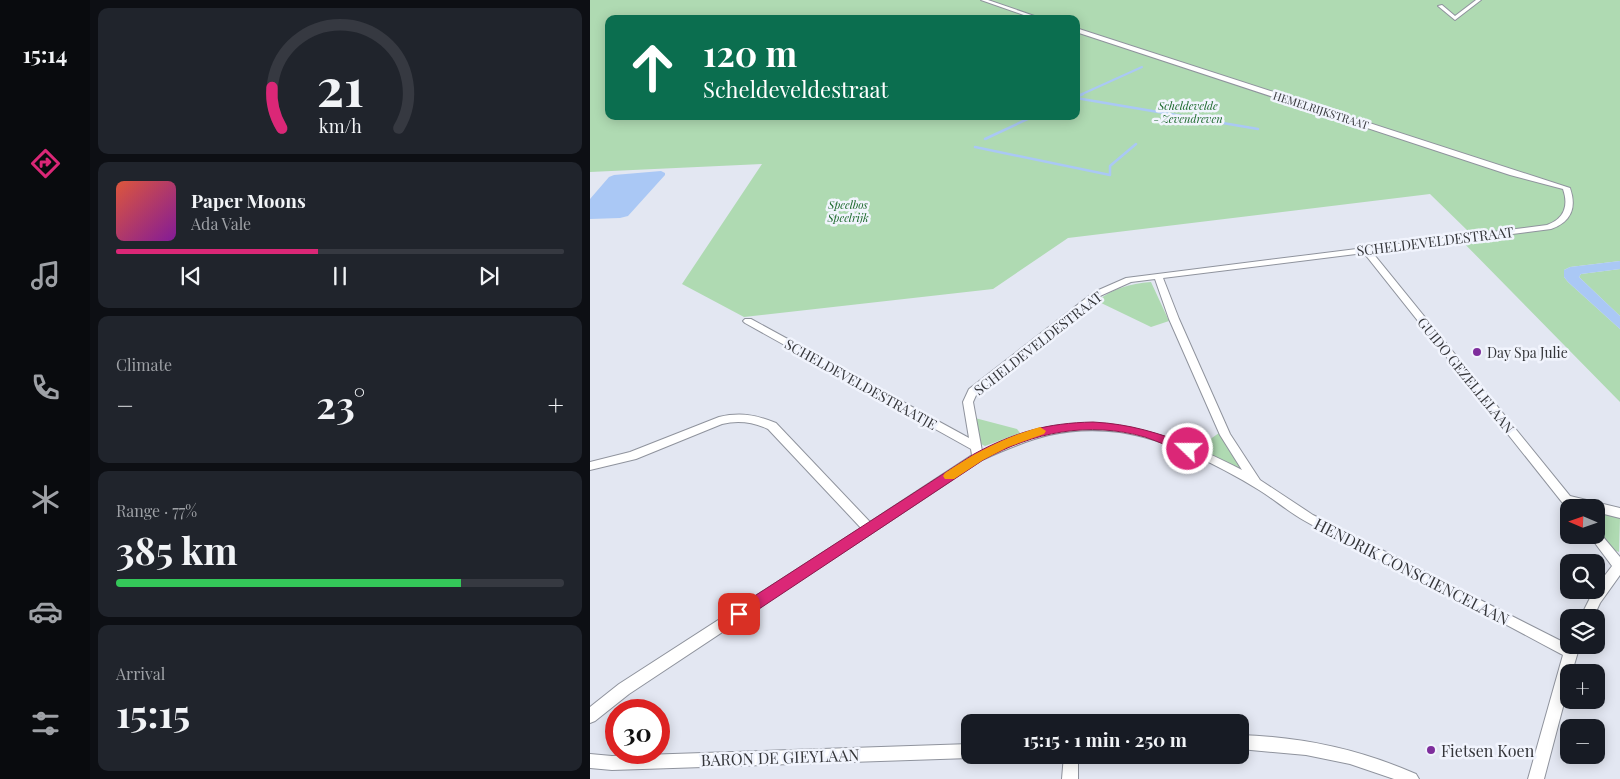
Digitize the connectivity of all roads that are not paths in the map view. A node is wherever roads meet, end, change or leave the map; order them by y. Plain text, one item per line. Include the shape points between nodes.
1 (983, 0) edge
2 (1478, 0) edge
3 (1440, 6) dead end
4 (1028, 15) edge
5 (1080, 31) edge
6 (1566, 188) joint
7 (1366, 250) junction
8 (1158, 276) junction
9 (748, 321) dead end
10 (977, 451) junction
11 (590, 466) edge
12 (1258, 484) junction
13 (1566, 499) edge
14 (1605, 510) edge
15 (1620, 513) edge
16 (870, 529) junction
17 (1602, 544) edge
18 (1620, 566) edge
19 (1590, 609) edge
20 (1560, 643) edge
21 (1571, 654) edge
22 (590, 716) edge
23 (1249, 743) edge
24 (961, 751) edge
25 (590, 761) edge
26 (1071, 764) edge
27 (1402, 777) edge
28 (1070, 779) edge
29 (1536, 779) edge

1 - 4 street
2 - 3 street via 1455,18
5 - 6 street, HEMELRIJKSTRAAT
6 - 7 street, SCHELDEVELDESTRAAT via 1570,210 1556,225
7 - 8 street, SCHELDEVELDESTRAAT
7 - 13 street, GUIDO GEZELLELAAN
8 - 10 street, SCHELDEVELDESTRAAT via 1130,280 1097,294 973,391 968,402
8 - 12 street, HENDRIK CONSCIENCELAAN via 1225,435
9 - 10 street, SCHELDEVELDESTRAATJE
10 - 12 street, HENDRIK CONSCIENCELAAN via 1043,430 1079,426 1119,428 1177,444
10 - 16 street
11 - 16 street via 632,456 719,421 756,419 772,426
12 - 20 street, HENDRIK CONSCIENCELAAN via 1305,516
14 - 15 street, GUIDO GEZELLELAAN
16 - 22 street via 624,689
17 - 18 street
18 - 19 street
21 - 29 street
23 - 27 street via 1302,747 1346,757
24 - 25 street, BARON DE GIEYLAAN via 612,763
26 - 28 street

